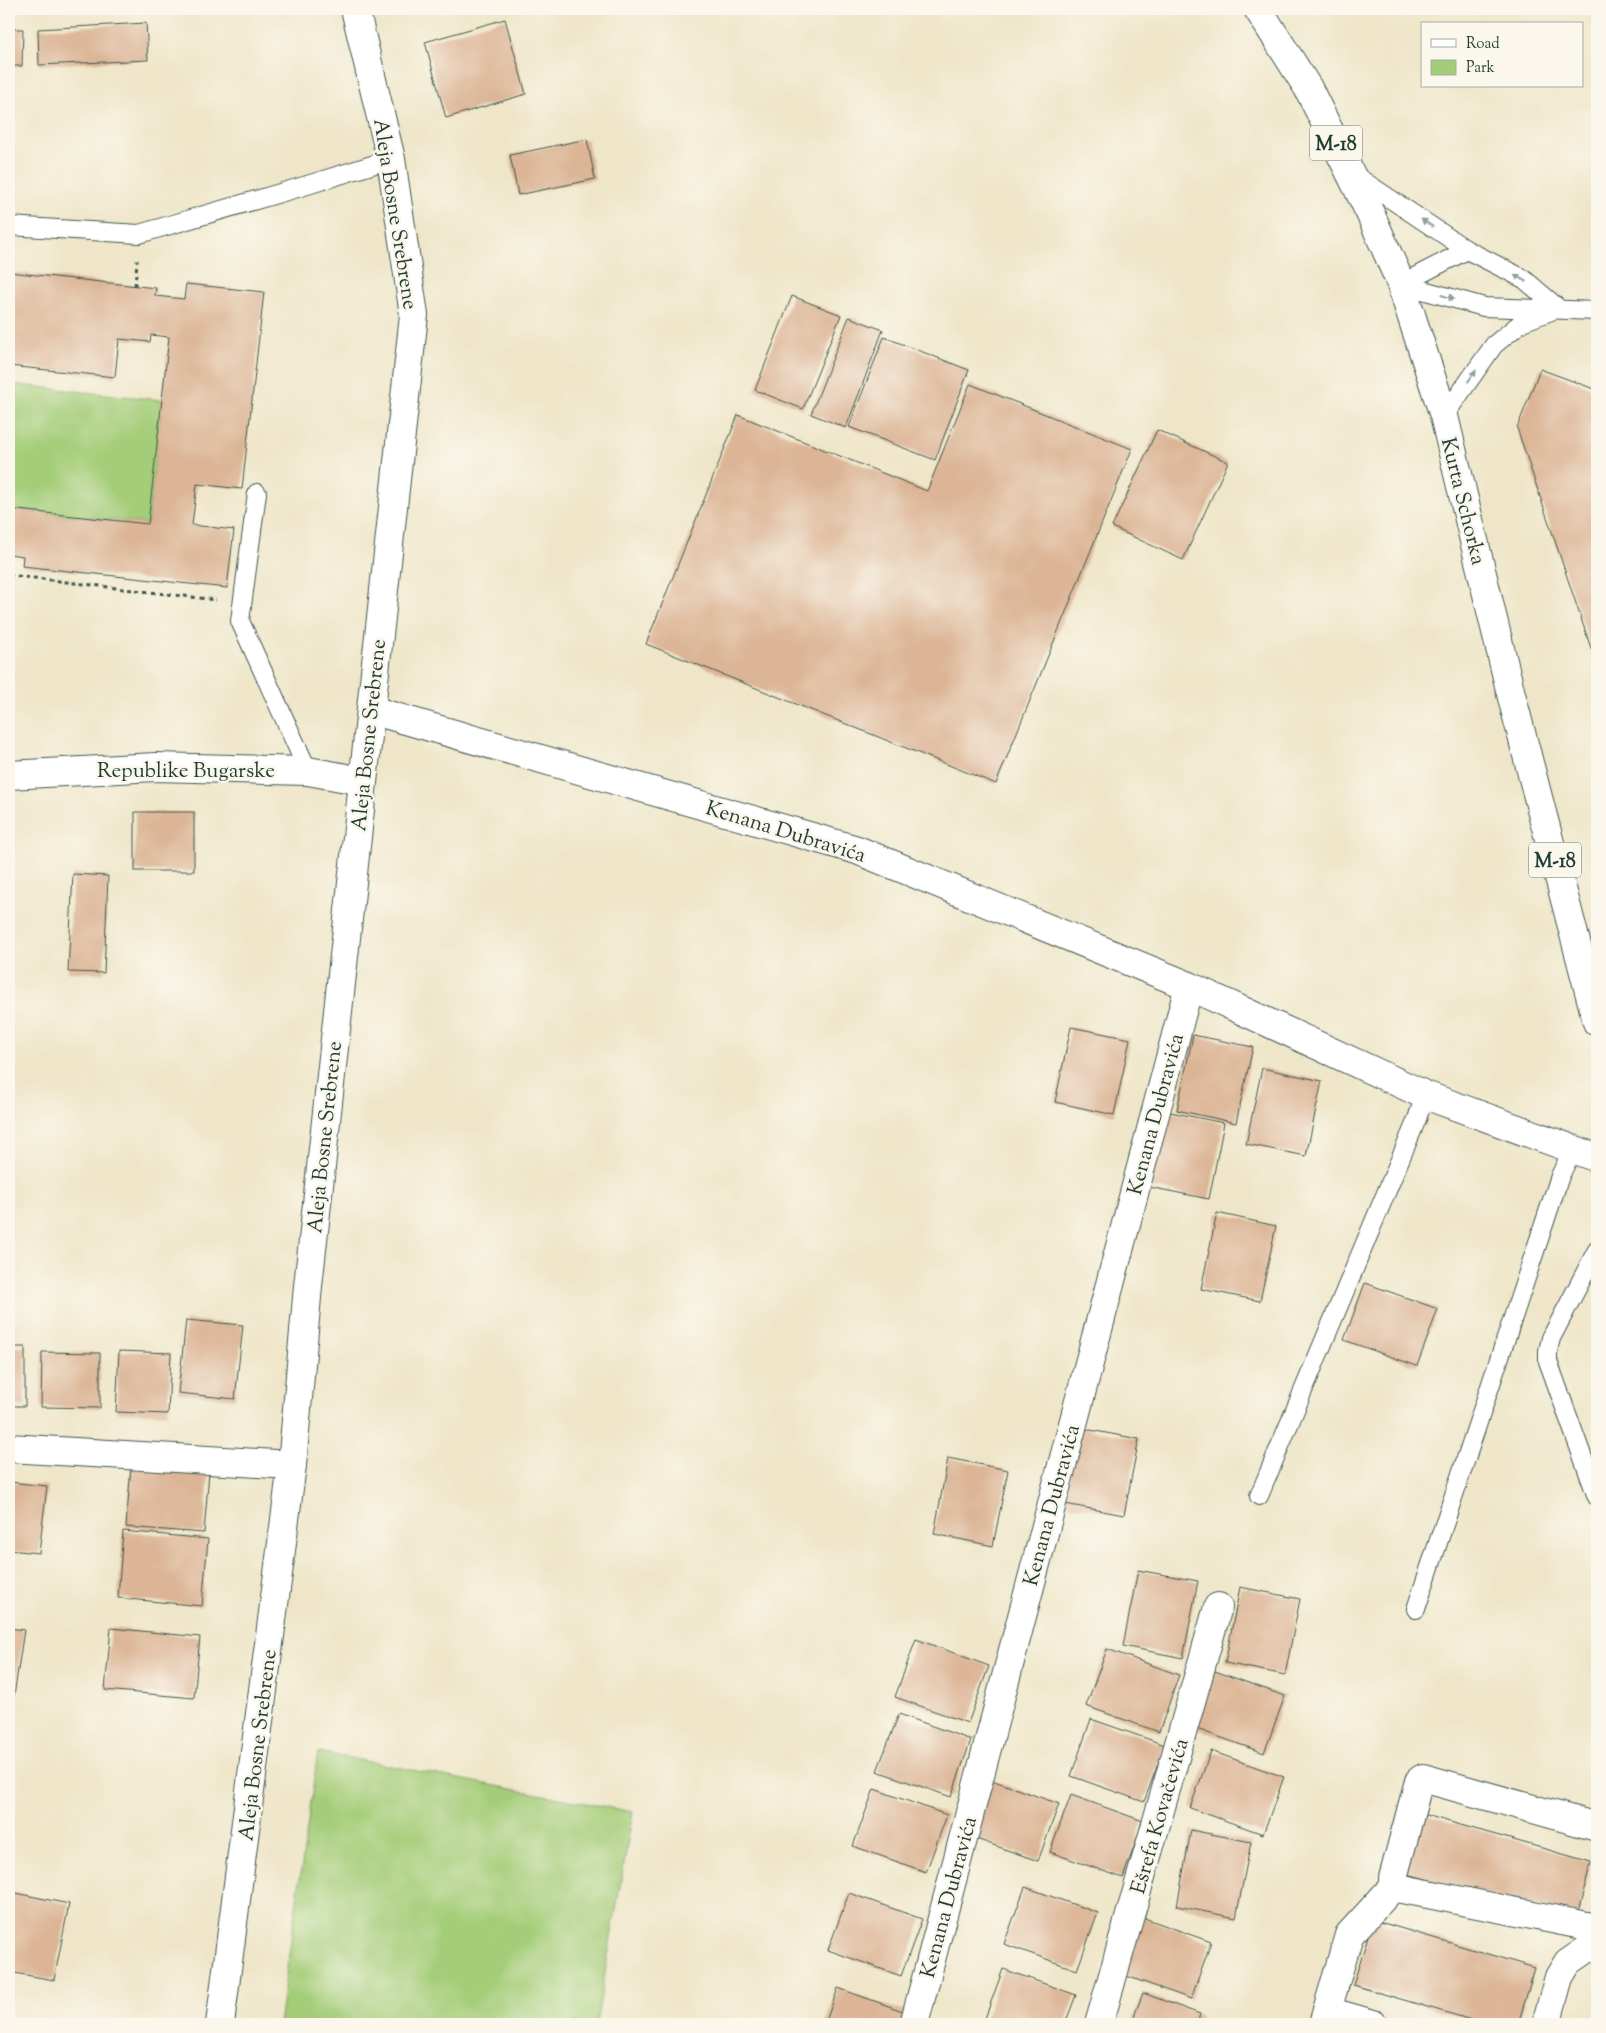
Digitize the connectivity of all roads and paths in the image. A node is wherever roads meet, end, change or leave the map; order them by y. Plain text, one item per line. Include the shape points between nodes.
1 (355, 9) edge
2 (1258, 9) edge
3 (391, 159) junction
4 (1349, 171) junction
5 (9, 226) edge
6 (1467, 250) junction
7 (1401, 284) junction
8 (1558, 308) junction
9 (1597, 311) edge
10 (1444, 416) junction
11 (257, 493) dead end
12 (9, 575) edge
13 (241, 603) junction
14 (371, 710) junction
15 (308, 771) junction
16 (9, 775) edge
17 (362, 781) junction
18 (1188, 986) junction
19 (1597, 1022) edge
20 (1426, 1095) junction
21 (1585, 1153) edge
22 (1597, 1250) edge
23 (9, 1448) edge
24 (292, 1465) junction
25 (1259, 1496) dead end
26 (1597, 1497) edge
27 (1218, 1607) dead end
28 (1416, 1609) dead end
29 (1597, 1827) edge
30 (1393, 1887) junction
31 (1597, 1928) edge
32 (1597, 1942) edge
33 (1325, 2018) edge
34 (220, 2024) edge
35 (914, 2024) edge
36 (1099, 2024) edge
37 (1373, 2024) edge
38 (1546, 2024) edge

1 - 3 street, Aleja Bosne Srebrene
2 - 4 street, Kurta Schorka / M-18 via 1308,88
3 - 5 lane via 139,234
3 - 14 street, Aleja Bosne Srebrene via 414,315
6 -> 4 lane
4 - 7 street, Kurta Schorka / M-18
6 - 7 lane
8 -> 6 lane via 1524,279
7 -> 8 lane via 1484,307
7 - 10 street, Kurta Schorka / M-18
8 - 9 lane
10 -> 8 lane via 1494,345 1522,322
10 - 19 street, Kurta Schorka / M-18 via 1512,698
11 - 13 lane
12 - 13 path
13 - 15 lane via 240,621
14 - 17 street, Aleja Bosne Srebrene
14 - 18 street, Kenana Dubravića via 857,850
15 - 16 street, Republike Bugarske via 155,766
15 - 17 street, Republike Bugarske
17 - 24 street, Aleja Bosne Srebrene
18 - 20 street, Kenana Dubravića
18 - 35 street, Kenana Dubravića
20 - 21 street, Kenana Dubravića
20 - 25 lane
21 - 28 lane via 1560,1176
22 - 26 lane via 1551,1338 1548,1362
23 - 24 street
24 - 34 street, Aleja Bosne Srebrene
27 - 36 street, Ešrefa Kovačevića
29 - 30 street via 1423,1778 1419,1781
30 - 31 street
30 - 33 street via 1349,1935
32 - 38 street via 1568,1962 1560,1977
33 - 37 street

